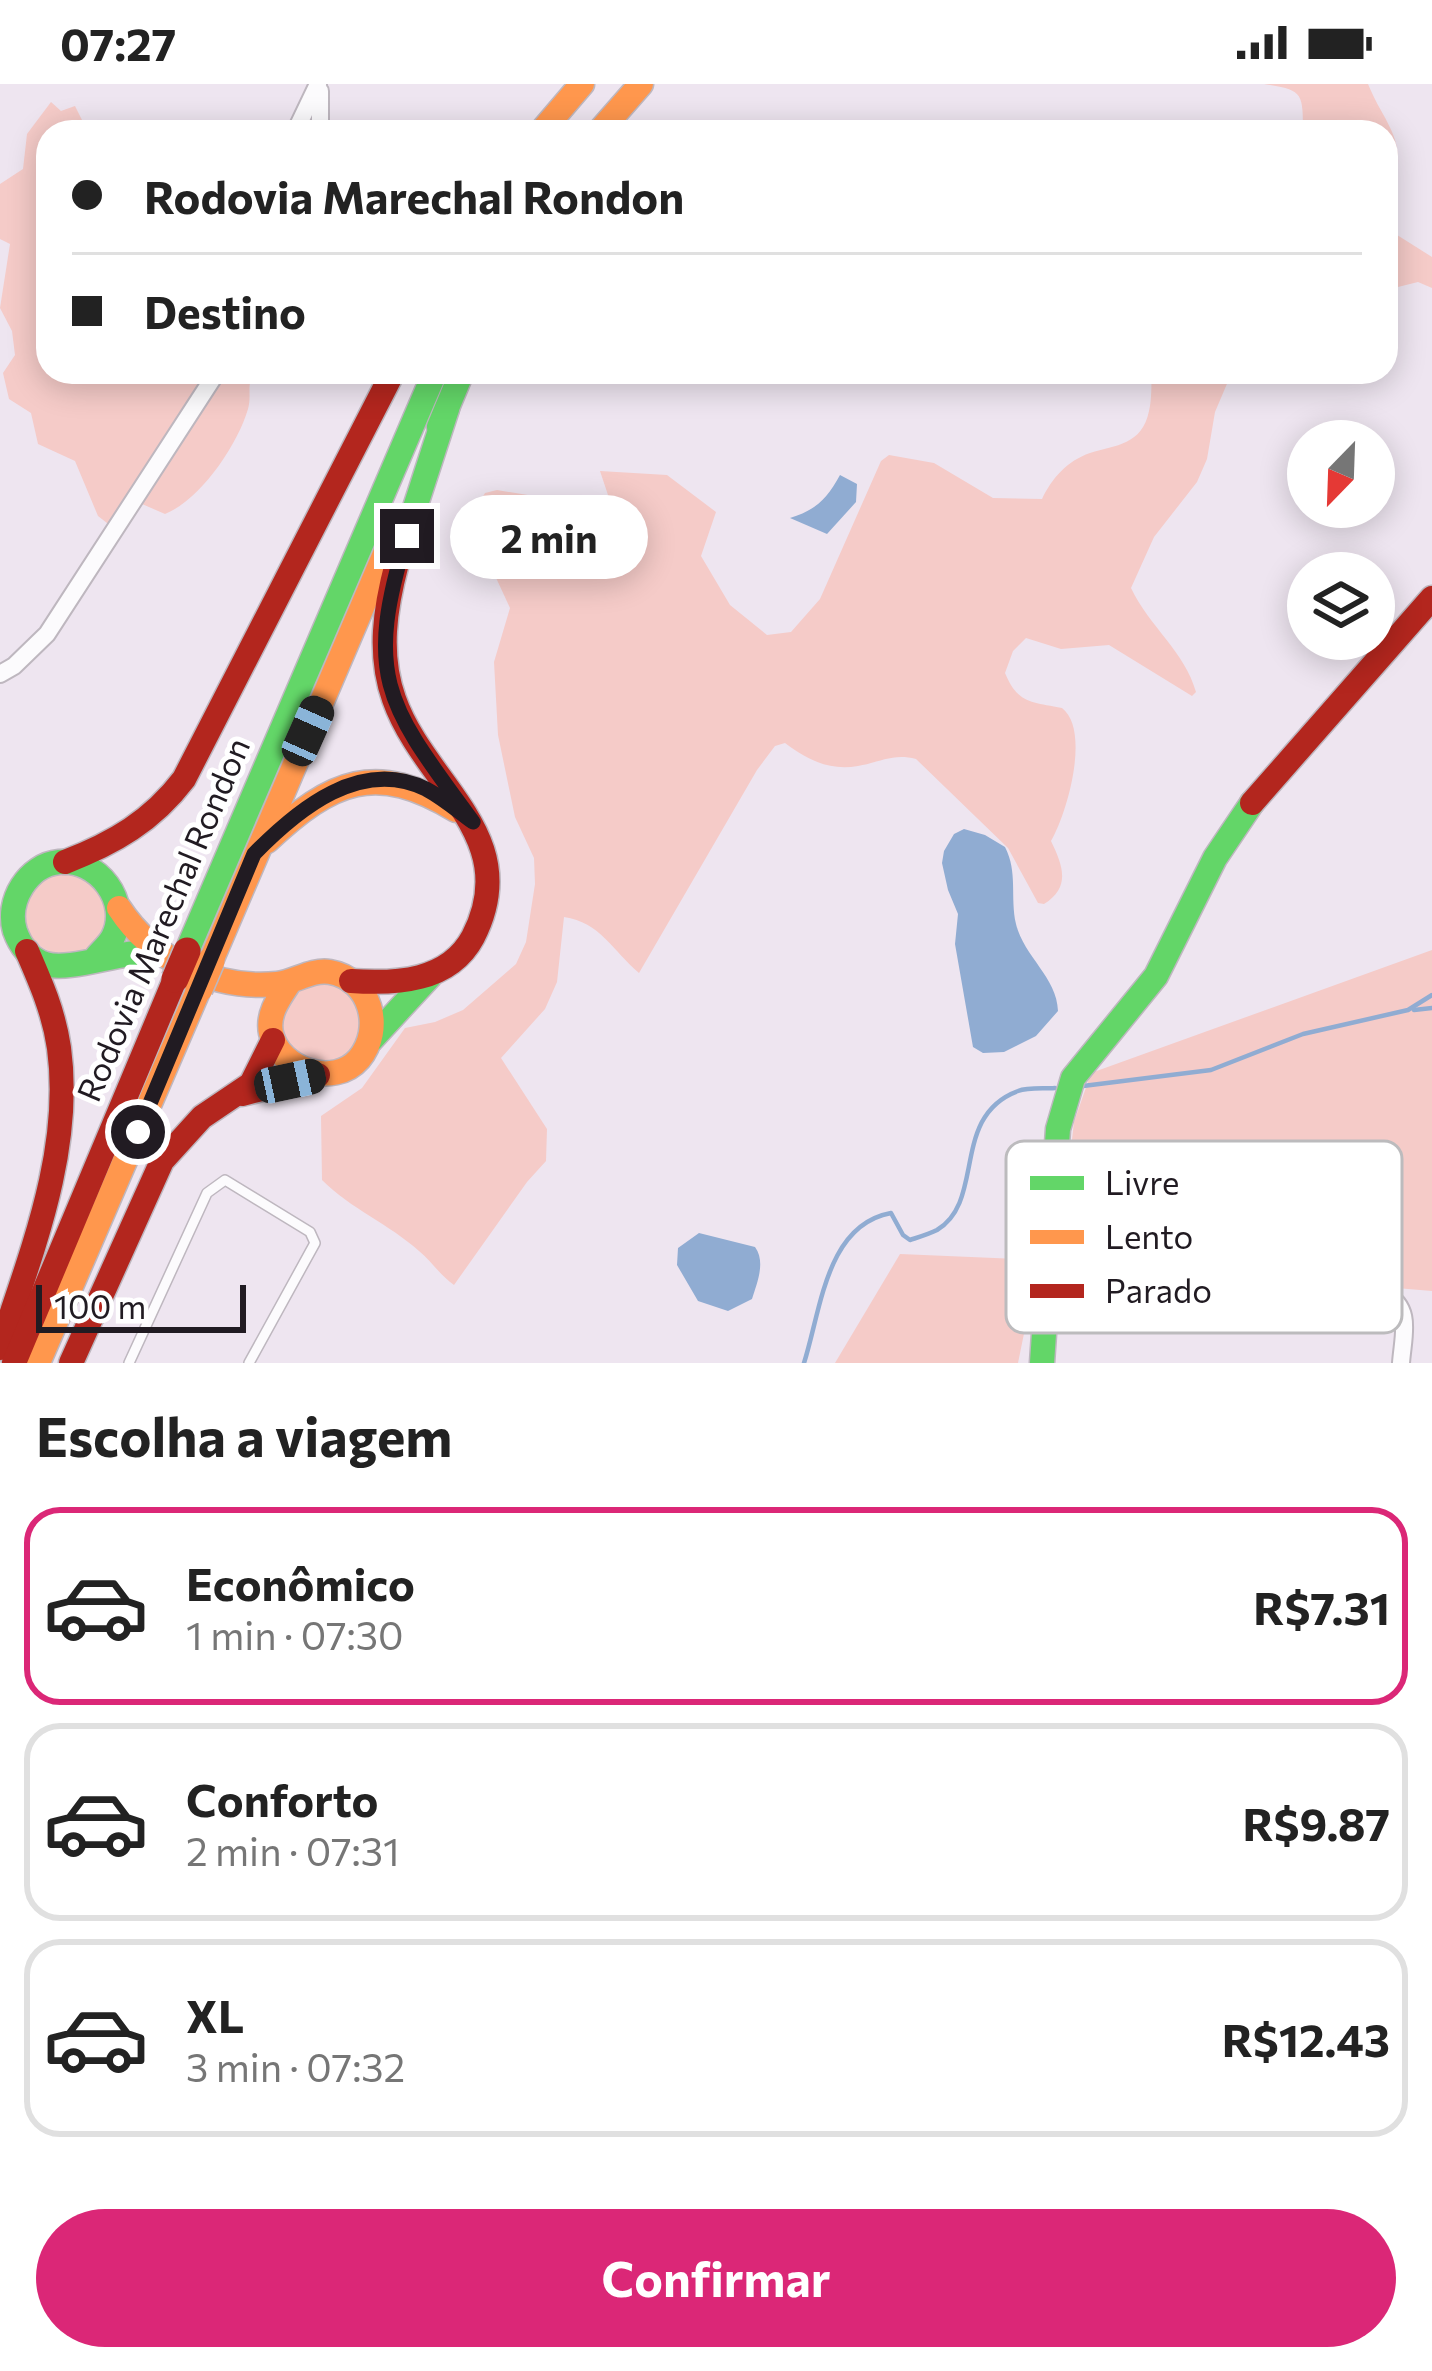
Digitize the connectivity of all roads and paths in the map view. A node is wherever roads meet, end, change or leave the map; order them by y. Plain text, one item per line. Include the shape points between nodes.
1 (319, 84) edge
2 (583, 84) edge
3 (616, 84) edge
4 (641, 84) edge
5 (302, 120) edge
6 (320, 120) edge
7 (552, 120) edge
8 (585, 120) edge
9 (610, 120) edge
10 (209, 384) edge
11 (382, 384) edge
12 (430, 384) edge
13 (457, 384) edge
14 (447, 410) junction
15 (1432, 598) edge
16 (0, 674) edge
17 (473, 822) junction
18 (254, 854) junction
19 (65, 862) junction
20 (119, 908) junction
21 (12, 930) edge
22 (155, 952) junction
23 (95, 959) junction
24 (199, 972) junction
25 (430, 976) junction
26 (351, 981) junction
27 (289, 983) junction
28 (272, 1035) junction
29 (371, 1040) junction
30 (319, 1075) junction
31 (239, 1094) junction
32 (1057, 1141) edge
33 (1402, 1306) edge
34 (1045, 1333) edge
35 (0, 1348) edge
36 (14, 1363) edge
37 (38, 1363) edge
38 (70, 1363) edge
39 (129, 1363) edge
40 (249, 1363) edge
41 (1042, 1363) edge
42 (1401, 1363) edge

1 - 5 street
1 - 6 street
2 - 7 main road
3 - 8 main road
4 - 9 main road
10 - 16 street via 47,634
11 - 19 main road via 184,779 145,824
12 - 24 main road, Rodovia Marechal Rondon
13 - 14 main road, Rodovia Marechal Rondon
14 - 17 main road via 392,586 385,666 411,736
14 - 18 main road, Rodovia Marechal Rondon
15 - 32 main road via 1262,789 1215,858 1156,976 1073,1078
17 - 18 main road via 428,790 370,779 294,815
17 - 25 main road via 489,865 488,900 473,939
18 - 24 main road, Rodovia Marechal Rondon
19 - 20 main road via 94,870
19 - 21 main road via 29,876 16,897
20 - 22 main road
20 - 23 main road via 115,937
21 - 23 main road via 39,960 67,968
21 - 35 main road via 39,971 55,1021 62,1107 52,1185
22 - 23 main road
22 - 24 main road
24 - 27 main road via 253,985
24 - 28 main road
24 - 36 main road, Rodovia Marechal Rondon
24 - 37 main road, Rodovia Marechal Rondon
25 - 26 main road
25 - 29 main road
26 - 27 main road via 327,971
26 - 29 main road via 371,1007
27 - 28 main road via 274,1004
28 - 30 main road via 291,1064
28 - 31 main road via 261,1071
29 - 30 main road via 351,1066
30 - 31 main road
31 - 38 main road via 202,1117 162,1161
33 - 42 street
34 - 41 main road
39 - 40 lane via 207,1193 225,1180 310,1232 316,1244

